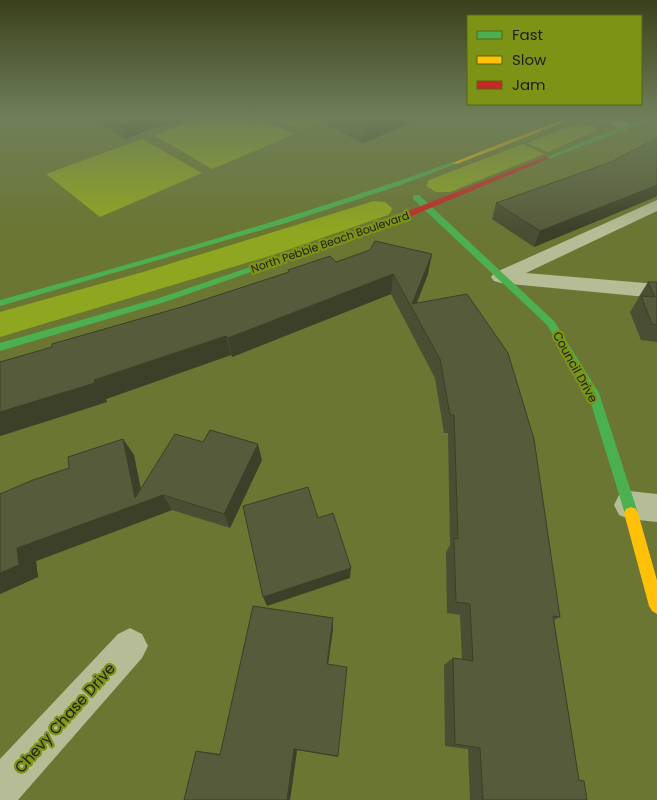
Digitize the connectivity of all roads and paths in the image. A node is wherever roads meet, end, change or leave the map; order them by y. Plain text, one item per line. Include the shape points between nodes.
1 (475, 155) edge
2 (555, 155) edge
3 (400, 184) junction
4 (657, 205) edge
5 (428, 207) junction
6 (501, 277) junction
7 (657, 291) edge
8 (0, 303) edge
9 (0, 347) edge
10 (643, 506) edge
11 (657, 606) edge
12 (130, 646) dead end
13 (0, 789) edge

1 - 3 street
2 - 5 street, North Pebble Beach Boulevard
3 - 5 street, Council Drive
3 - 8 street via 211,244
4 - 6 street
5 - 6 street, Council Drive
5 - 9 street, North Pebble Beach Boulevard via 162,300
6 - 7 street
6 - 10 street, Council Drive via 551,323 592,393
10 - 11 street, Council Drive
12 - 13 street, Chevy Chase Drive

